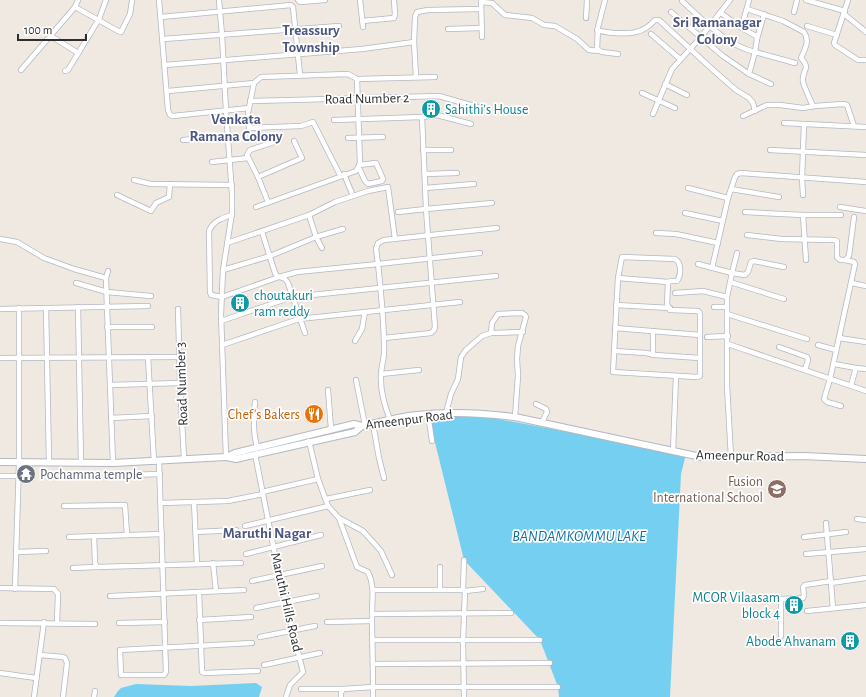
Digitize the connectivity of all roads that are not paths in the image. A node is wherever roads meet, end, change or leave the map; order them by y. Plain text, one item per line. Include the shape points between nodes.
1 (78, 0) edge
2 (106, 0) edge
3 (160, 0) edge
4 (219, 0) edge
5 (298, 0) edge
6 (325, 0) edge
7 (360, 0) edge
8 (394, 0) edge
9 (587, 0) edge
10 (605, 0) edge
11 (730, 0) edge
12 (749, 0) edge
13 (797, 0) edge
14 (806, 0) edge
15 (848, 0) edge
16 (132, 1) dead end
17 (481, 1) edge
18 (682, 2) dead end
19 (75, 7) junction
20 (481, 9) junction
21 (747, 9) junction
22 (220, 11) junction
23 (671, 12) dead end
24 (794, 12) dead end
25 (845, 12) junction
26 (721, 13) junction
27 (764, 14) junction
28 (161, 17) junction
29 (586, 18) dead end
30 (99, 19) junction
31 (362, 21) junction
32 (743, 22) dead end
33 (339, 26) dead end
34 (710, 26) junction
35 (807, 26) dead end
36 (363, 27) dead end
37 (482, 28) junction
38 (296, 29) junction
39 (448, 29) dead end
40 (597, 30) junction
41 (866, 32) edge
42 (222, 34) junction
43 (651, 34) dead end
44 (837, 35) junction
45 (51, 36) junction
46 (482, 37) dead end
47 (701, 37) junction
48 (163, 39) junction
49 (757, 39) junction
50 (414, 42) junction
51 (690, 49) junction
52 (599, 51) junction
53 (755, 52) junction
54 (78, 54) junction
55 (298, 54) junction
56 (618, 54) dead end
57 (680, 59) junction
58 (224, 60) junction
59 (866, 60) edge
60 (795, 62) dead end
61 (165, 65) junction
62 (21, 70) dead end
63 (65, 71) dead end
64 (749, 74) junction
65 (300, 75) junction
66 (435, 77) dead end
67 (416, 78) junction
68 (357, 79) junction
69 (254, 83) junction
70 (665, 84) junction
71 (771, 84) dead end
72 (225, 85) junction
73 (168, 91) junction
74 (642, 93) dead end
75 (687, 95) dead end
76 (358, 98) junction
77 (658, 100) junction
78 (250, 102) junction
79 (813, 106) junction
80 (249, 108) junction
81 (481, 108) dead end
82 (675, 108) dead end
83 (226, 111) junction
84 (755, 111) junction
85 (653, 114) dead end
86 (743, 116) dead end
87 (422, 117) junction
88 (358, 119) junction
89 (334, 120) dead end
90 (784, 123) dead end
91 (471, 124) dead end
92 (804, 124) junction
93 (854, 126) junction
94 (866, 127) edge
95 (228, 136) junction
96 (383, 137) dead end
97 (348, 138) dead end
98 (358, 138) junction
99 (183, 140) dead end
100 (294, 141) dead end
101 (277, 142) dead end
102 (423, 150) junction
103 (451, 150) dead end
104 (770, 150) dead end
105 (803, 151) junction
106 (866, 155) edge
107 (248, 158) junction
108 (231, 161) junction
109 (212, 162) dead end
110 (359, 167) junction
111 (425, 174) junction
112 (457, 174) dead end
113 (342, 175) junction
114 (258, 177) junction
115 (802, 178) junction
116 (134, 180) dead end
117 (866, 182) edge
118 (170, 184) junction
119 (474, 184) dead end
120 (232, 185) junction
121 (424, 188) junction
122 (688, 188) dead end
123 (731, 189) junction
124 (117, 195) dead end
125 (353, 196) junction
126 (803, 196) dead end
127 (779, 197) dead end
128 (728, 198) junction
129 (268, 202) junction
130 (492, 203) dead end
131 (256, 207) dead end
132 (840, 207) dead end
133 (426, 209) junction
134 (866, 211) edge
135 (398, 212) dead end
136 (745, 212) dead end
137 (685, 213) dead end
138 (232, 215) junction
139 (309, 215) junction
140 (803, 215) junction
141 (841, 215) dead end
142 (854, 217) dead end
143 (723, 220) junction
144 (497, 228) dead end
145 (343, 229) dead end
146 (262, 232) junction
147 (656, 233) dead end
148 (427, 235) junction
149 (747, 236) dead end
150 (316, 237) junction
151 (0, 238) edge
152 (395, 239) junction
153 (806, 241) junction
154 (227, 243) junction
155 (718, 243) junction
156 (322, 248) dead end
157 (737, 252) dead end
158 (480, 253) dead end
159 (270, 256) junction
160 (429, 258) junction
161 (806, 260) dead end
162 (845, 260) junction
163 (378, 264) junction
164 (698, 264) dead end
165 (784, 267) dead end
166 (712, 268) junction
167 (223, 270) junction
168 (108, 271) dead end
169 (732, 273) junction
170 (496, 276) dead end
171 (279, 277) junction
172 (106, 278) junction
173 (618, 278) junction
174 (668, 282) junction
175 (730, 282) junction
176 (76, 283) dead end
177 (432, 283) junction
178 (852, 283) junction
179 (866, 286) edge
180 (380, 288) junction
181 (107, 292) junction
182 (675, 293) dead end
183 (152, 296) dead end
184 (222, 297) junction
185 (292, 297) junction
186 (727, 297) junction
187 (784, 298) dead end
188 (460, 302) dead end
189 (434, 305) junction
190 (616, 305) junction
191 (148, 306) dead end
192 (78, 307) junction
193 (107, 307) junction
194 (714, 307) dead end
195 (727, 307) junction
196 (19, 308) junction
197 (46, 308) junction
198 (670, 308) junction
199 (0, 309) edge
200 (178, 309) dead end
201 (383, 311) junction
202 (365, 312) junction
203 (727, 314) junction
204 (299, 319) junction
205 (221, 321) junction
206 (108, 327) junction
207 (152, 327) dead end
208 (615, 328) junction
209 (653, 331) junction
210 (523, 332) junction
211 (304, 333) dead end
212 (491, 333) junction
213 (700, 335) junction
214 (728, 336) junction
215 (707, 337) dead end
216 (384, 338) junction
217 (839, 338) junction
218 (807, 339) dead end
219 (355, 341) dead end
220 (866, 342) edge
221 (728, 344) junction
222 (222, 345) junction
223 (818, 345) dead end
224 (779, 348) dead end
225 (836, 350) junction
226 (614, 351) junction
227 (653, 355) junction
228 (109, 356) junction
229 (47, 357) junction
230 (78, 357) junction
231 (148, 357) junction
232 (179, 357) junction
233 (0, 358) edge
234 (19, 358) junction
235 (700, 358) junction
236 (834, 364) junction
237 (856, 368) junction
238 (866, 369) edge
239 (419, 370) dead end
240 (805, 370) junction
241 (380, 374) junction
242 (676, 376) junction
243 (830, 378) junction
244 (356, 380) dead end
245 (180, 383) junction
246 (150, 384) junction
247 (110, 385) junction
248 (851, 385) junction
249 (328, 390) dead end
250 (866, 391) edge
251 (255, 402) dead end
252 (536, 404) dead end
253 (841, 406) dead end
254 (446, 413) junction
255 (428, 414) junction
256 (152, 416) junction
257 (515, 417) junction
258 (111, 418) junction
259 (390, 420) junction
260 (542, 422) junction
261 (373, 424) junction
262 (364, 426) junction
263 (329, 429) junction
264 (328, 437) junction
265 (309, 441) junction
266 (432, 441) dead end
267 (257, 447) junction
268 (673, 451) junction
269 (255, 454) junction
270 (226, 457) junction
271 (731, 457) junction
272 (184, 459) junction
273 (866, 459) edge
274 (0, 462) edge
275 (49, 462) junction
276 (157, 462) junction
277 (19, 463) junction
278 (81, 463) junction
279 (113, 463) junction
280 (160, 474) junction
281 (127, 475) dead end
282 (0, 476) edge
283 (18, 476) junction
284 (384, 478) dead end
285 (318, 479) junction
286 (370, 490) dead end
287 (262, 493) junction
288 (326, 499) junction
289 (194, 502) junction
290 (161, 503) junction
291 (64, 506) dead end
292 (328, 506) junction
293 (339, 518) junction
294 (857, 518) dead end
295 (268, 520) junction
296 (866, 520) edge
297 (826, 523) dead end
298 (245, 526) dead end
299 (236, 530) dead end
300 (196, 532) junction
301 (846, 532) dead end
302 (162, 534) junction
303 (827, 534) junction
304 (127, 535) junction
305 (321, 535) dead end
306 (94, 536) junction
307 (68, 537) dead end
308 (804, 537) dead end
309 (274, 547) junction
310 (866, 549) edge
311 (46, 551) dead end
312 (16, 552) junction
313 (828, 552) junction
314 (246, 554) dead end
315 (806, 554) dead end
316 (464, 560) dead end
317 (214, 563) junction
318 (241, 563) dead end
319 (163, 564) junction
320 (197, 564) junction
321 (322, 566) dead end
322 (97, 567) junction
323 (440, 567) dead end
324 (73, 568) dead end
325 (279, 575) junction
326 (392, 575) dead end
327 (866, 578) edge
328 (252, 581) dead end
329 (831, 582) junction
330 (0, 588) edge
331 (15, 589) junction
332 (244, 590) dead end
333 (373, 590) junction
334 (440, 590) junction
335 (464, 590) junction
336 (483, 590) dead end
337 (216, 591) junction
338 (199, 592) junction
339 (164, 594) junction
340 (110, 596) dead end
341 (317, 596) dead end
342 (287, 603) junction
343 (866, 604) edge
344 (256, 608) dead end
345 (834, 608) junction
346 (807, 611) dead end
347 (511, 613) dead end
348 (372, 614) junction
349 (464, 615) junction
350 (251, 617) dead end
351 (199, 620) junction
352 (372, 621) junction
353 (44, 622) junction
354 (164, 622) junction
355 (327, 622) dead end
356 (0, 623) edge
357 (57, 623) junction
358 (119, 623) dead end
359 (95, 624) dead end
360 (315, 626) dead end
361 (293, 630) junction
362 (781, 636) dead end
363 (260, 637) dead end
364 (373, 640) junction
365 (540, 640) dead end
366 (463, 641) junction
367 (252, 643) dead end
368 (200, 646) junction
369 (165, 648) junction
370 (320, 653) dead end
371 (40, 655) junction
372 (300, 657) junction
373 (550, 663) dead end
374 (373, 664) junction
375 (464, 664) junction
376 (264, 665) dead end
377 (258, 671) dead end
378 (0, 673) edge
379 (36, 678) junction
380 (373, 687) junction
381 (464, 687) junction
382 (558, 687) dead end
383 (301, 689) dead end
384 (343, 689) junction
385 (95, 691) dead end
386 (34, 697) edge
387 (63, 697) edge
388 (94, 697) edge
389 (286, 697) edge
390 (341, 697) edge
391 (373, 697) edge
392 (464, 697) edge

1 - 19 street
2 - 30 street
3 - 28 street
4 - 22 street
5 - 6 street
7 - 31 street
8 - 31 street via 394,18
9 - 29 street
10 - 40 street
11 - 26 street
12 - 21 street
13 - 24 street
14 - 25 street
15 - 25 street
16 - 30 street via 130,14 121,32
17 - 20 street
17 - 52 street via 492,3 505,15 532,18 544,25 554,26 577,39 589,50
18 - 34 street
19 - 30 street
19 - 45 street
20 - 37 street
20 - 50 street via 417,12 414,17
21 - 27 street
21 - 32 street
22 - 28 street
22 - 38 street via 291,5
22 - 42 street
23 - 47 street
25 - 41 street
25 - 44 street
26 - 34 street
26 - 49 street
27 - 49 street
27 - 79 street via 790,24 806,35 807,42 801,58 807,67 803,81
28 - 48 street
30 - 54 street
31 - 36 street
33 - 38 street
34 - 47 street
34 - 53 street via 734,44
35 - 44 street
37 - 39 street
37 - 46 street
38 - 42 street
38 - 55 street
40 - 51 street via 634,34 657,19
40 - 52 street via 596,46
42 - 48 street
42 - 58 street
43 - 57 street
44 - 59 street via 834,43 837,47 858,60
45 - 54 street
45 - 62 street
47 - 51 street
47 - 64 street
48 - 61 street
49 - 53 street
50 - 55 street
50 - 67 street
51 - 57 street
51 - 84 street via 751,101
52 - 56 street
53 - 60 street
53 - 64 street
54 - 63 street
55 - 58 street
55 - 65 street
57 - 70 street
58 - 61 street
58 - 72 street
61 - 73 street
64 - 71 street
65 - 68 street via 348,74
65 - 69 street via 261,77
66 - 67 street
67 - 68 street
68 - 76 street
69 - 72 street
69 - 78 street
70 - 75 street
70 - 77 street
72 - 73 street
72 - 83 street
73 - 83 street via 169,114 173,116
74 - 77 street
76 - 78 street, Road Number 2
76 - 81 street, Road Number 2 via 439,96
76 - 88 street
77 - 82 street
77 - 85 street
78 - 80 street
79 - 84 street via 803,108 770,105
79 - 93 street via 847,105
80 - 83 street
80 - 113 street via 250,128 301,126 314,122
83 - 95 street
84 - 86 street
87 - 88 street
87 - 91 street via 437,115
87 - 102 street
88 - 89 street
88 - 98 street
90 - 92 street
92 - 93 street
92 - 105 street
93 - 94 street
95 - 99 street
95 - 108 street
96 - 98 street
97 - 98 street
98 - 110 street
100 - 114 street via 302,158
101 - 107 street via 250,150
102 - 103 street
102 - 111 street
104 - 105 street
105 - 106 street
105 - 115 street
107 - 108 street
107 - 114 street
108 - 109 street
108 - 120 street
110 - 110 street via 376,163 382,181 368,184
110 - 113 street via 356,171
111 - 112 street
111 - 121 street
113 - 125 street
113 - 129 street
114 - 129 street
115 - 117 street
115 - 123 street via 741,173 737,174
115 - 126 street
116 - 118 street via 148,184
118 - 120 street
118 - 124 street via 169,198 156,203 151,211
119 - 121 street
120 - 138 street
121 - 133 street
122 - 128 street
123 - 127 street
123 - 128 street
125 - 139 street
125 - 152 street via 388,187
128 - 143 street
129 - 131 street
130 - 133 street
132 - 134 street
133 - 135 street
133 - 148 street
136 - 140 street
137 - 143 street
138 - 154 street
138 - 184 street via 216,221 209,231 210,292 213,296
139 - 146 street
139 - 150 street
140 - 141 street
140 - 153 street
142 - 162 street via 849,256
143 - 155 street
144 - 148 street
145 - 150 street
146 - 154 street
146 - 159 street
147 - 155 street via 676,234
148 - 152 street
148 - 160 street
149 - 153 street
150 - 156 street
150 - 159 street
151 - 172 street via 17,242 44,258
152 - 163 street via 378,243
153 - 161 street
153 - 162 street via 837,241 837,258
154 - 167 street
155 - 166 street
157 - 169 street
158 - 160 street
159 - 167 street
159 - 171 street via 275,273
160 - 163 street
160 - 177 street
162 - 178 street via 855,264
163 - 171 street via 297,272
163 - 180 street
164 - 166 street
165 - 169 street via 754,261 750,264 747,274
166 - 169 street
167 - 184 street
168 - 172 street
169 - 175 street
170 - 177 street
171 - 184 street
171 - 185 street via 285,279
172 - 181 street
173 - 174 street
173 - 174 street via 622,257 676,259 680,263 679,279
173 - 190 street
174 - 198 street via 667,304
175 - 186 street
175 - 187 street
176 - 181 street
177 - 180 street
177 - 189 street
178 - 179 street
178 - 217 street
180 - 185 street
180 - 201 street
181 - 183 street
181 - 193 street
182 - 186 street via 703,291
184 - 205 street
185 - 204 street
185 - 205 street
186 - 195 street
188 - 189 street
189 - 201 street
189 - 216 street via 435,327 430,333
190 - 198 street
190 - 208 street
191 - 193 street
192 - 193 street
192 - 197 street
192 - 230 street
193 - 206 street
194 - 195 street
195 - 203 street
196 - 197 street
196 - 199 street
196 - 234 street
197 - 229 street
198 - 213 street via 699,312
200 - 232 street, Road Number 3
201 - 202 street
201 - 216 street
202 - 204 street
202 - 219 street via 362,329
203 - 214 street
203 - 218 street
204 - 211 street
204 - 222 street
205 - 222 street
206 - 207 street
206 - 228 street
208 - 209 street
208 - 226 street
209 - 213 street
209 - 227 street
210 - 212 street
210 - 212 street via 525,315 499,313 492,323
210 - 257 street via 518,346
212 - 254 street via 474,342 461,357 458,379
213 - 235 street
214 - 215 street
214 - 221 street
216 - 241 street
217 - 220 street
217 - 225 street
221 - 240 street
221 - 271 street via 727,386
222 - 270 street
223 - 225 street
224 - 240 street via 807,357
225 - 236 street
226 - 227 street
226 - 242 street via 613,372
227 - 235 street
228 - 230 street
228 - 231 street
228 - 247 street
229 - 230 street
229 - 234 street
229 - 275 street
230 - 278 street
231 - 232 street
231 - 246 street
232 - 245 street, Road Number 3
233 - 234 street
234 - 277 street
235 - 242 street via 700,376
236 - 237 street
236 - 243 street
237 - 238 street
237 - 248 street
239 - 241 street
240 - 243 street
241 - 259 street via 384,405
242 - 268 street
243 - 248 street
243 - 253 street via 824,399
244 - 262 street
245 - 246 street
245 - 272 street, Road Number 3
246 - 247 street
246 - 256 street
247 - 258 street
248 - 250 street
249 - 263 street
251 - 267 street via 253,423
252 - 260 street via 547,412
254 - 255 street, Ameenpur Road
254 - 257 street, Ameenpur Road via 484,413
255 - 259 street, Ameenpur Road
255 - 266 street
256 - 258 street
256 - 276 street
257 - 260 street, Ameenpur Road
258 - 279 street
259 - 261 street, Ameenpur Road
260 - 268 street, Ameenpur Road
261 - 262 street, Ameenpur Road
261 - 284 street
262 - 263 street, Ameenpur Road via 354,424
262 - 264 street via 355,432
263 - 264 street
263 - 267 street, Ameenpur Road
264 - 265 street
265 - 269 street
265 - 285 street
267 - 270 street, Ameenpur Road
268 - 271 street, Ameenpur Road via 701,457
269 - 270 street via 236,459
269 - 287 street, Maruthi Hills Road
270 - 272 street, Ameenpur Road
271 - 273 street, Ameenpur Road via 804,456
272 - 276 street, Ameenpur Road
274 - 277 street, Ameenpur Road
275 - 277 street, Ameenpur Road
275 - 278 street, Ameenpur Road
276 - 279 street, Ameenpur Road
276 - 280 street
277 - 283 street
278 - 279 street, Ameenpur Road
280 - 281 street
280 - 290 street
282 - 283 street
283 - 312 street
285 - 287 street
285 - 288 street
286 - 288 street
287 - 289 street via 228,501
287 - 295 street, Maruthi Hills Road
288 - 292 street
289 - 290 street
289 - 300 street
290 - 302 street
291 - 304 street via 125,505
292 - 293 street
292 - 295 street
293 - 326 street via 363,531 381,552
293 - 333 street via 357,568 368,572
294 - 296 street
295 - 298 street
295 - 309 street, Maruthi Hills Road
297 - 303 street
299 - 300 street
300 - 320 street
301 - 303 street
302 - 304 street
302 - 319 street
303 - 308 street
303 - 313 street
304 - 306 street
305 - 309 street
306 - 307 street
306 - 322 street
309 - 314 street
309 - 325 street, Maruthi Hills Road
310 - 313 street
311 - 312 street
312 - 331 street
313 - 315 street
313 - 329 street
316 - 335 street
317 - 318 street
317 - 320 street
317 - 337 street
319 - 320 street
319 - 322 street
319 - 339 street
321 - 325 street
322 - 324 street
323 - 334 street
325 - 328 street
325 - 342 street, Maruthi Hills Road
327 - 329 street
329 - 345 street
329 - 362 street via 805,585 803,598 781,599
330 - 331 street
331 - 357 street via 54,589 58,594
332 - 337 street
333 - 334 street
333 - 348 street
334 - 335 street
335 - 336 street
335 - 349 street
337 - 338 street
338 - 339 street
338 - 351 street
339 - 340 street
339 - 354 street
341 - 342 street
342 - 344 street
342 - 361 street, Maruthi Hills Road
343 - 345 street
345 - 346 street
347 - 349 street
348 - 349 street
348 - 352 street
349 - 366 street
350 - 351 street
351 - 368 street
352 - 355 street
352 - 364 street
353 - 356 street
353 - 357 street
353 - 371 street
354 - 358 street
354 - 369 street
357 - 359 street
360 - 361 street
361 - 363 street
361 - 372 street, Maruthi Hills Road
364 - 366 street
364 - 374 street
365 - 366 street
366 - 375 street
367 - 368 street
368 - 369 street
368 - 377 street via 203,673
369 - 369 street via 164,675 121,675 120,650
370 - 372 street
371 - 379 street
371 - 387 street via 65,658 67,663
372 - 376 street
372 - 389 street, Maruthi Hills Road via 302,672 290,685
373 - 375 street
374 - 375 street
374 - 380 street
375 - 381 street
378 - 379 street
379 - 386 street
380 - 381 street
380 - 384 street
380 - 391 street
381 - 382 street
381 - 392 street
383 - 384 street
384 - 390 street
385 - 388 street

